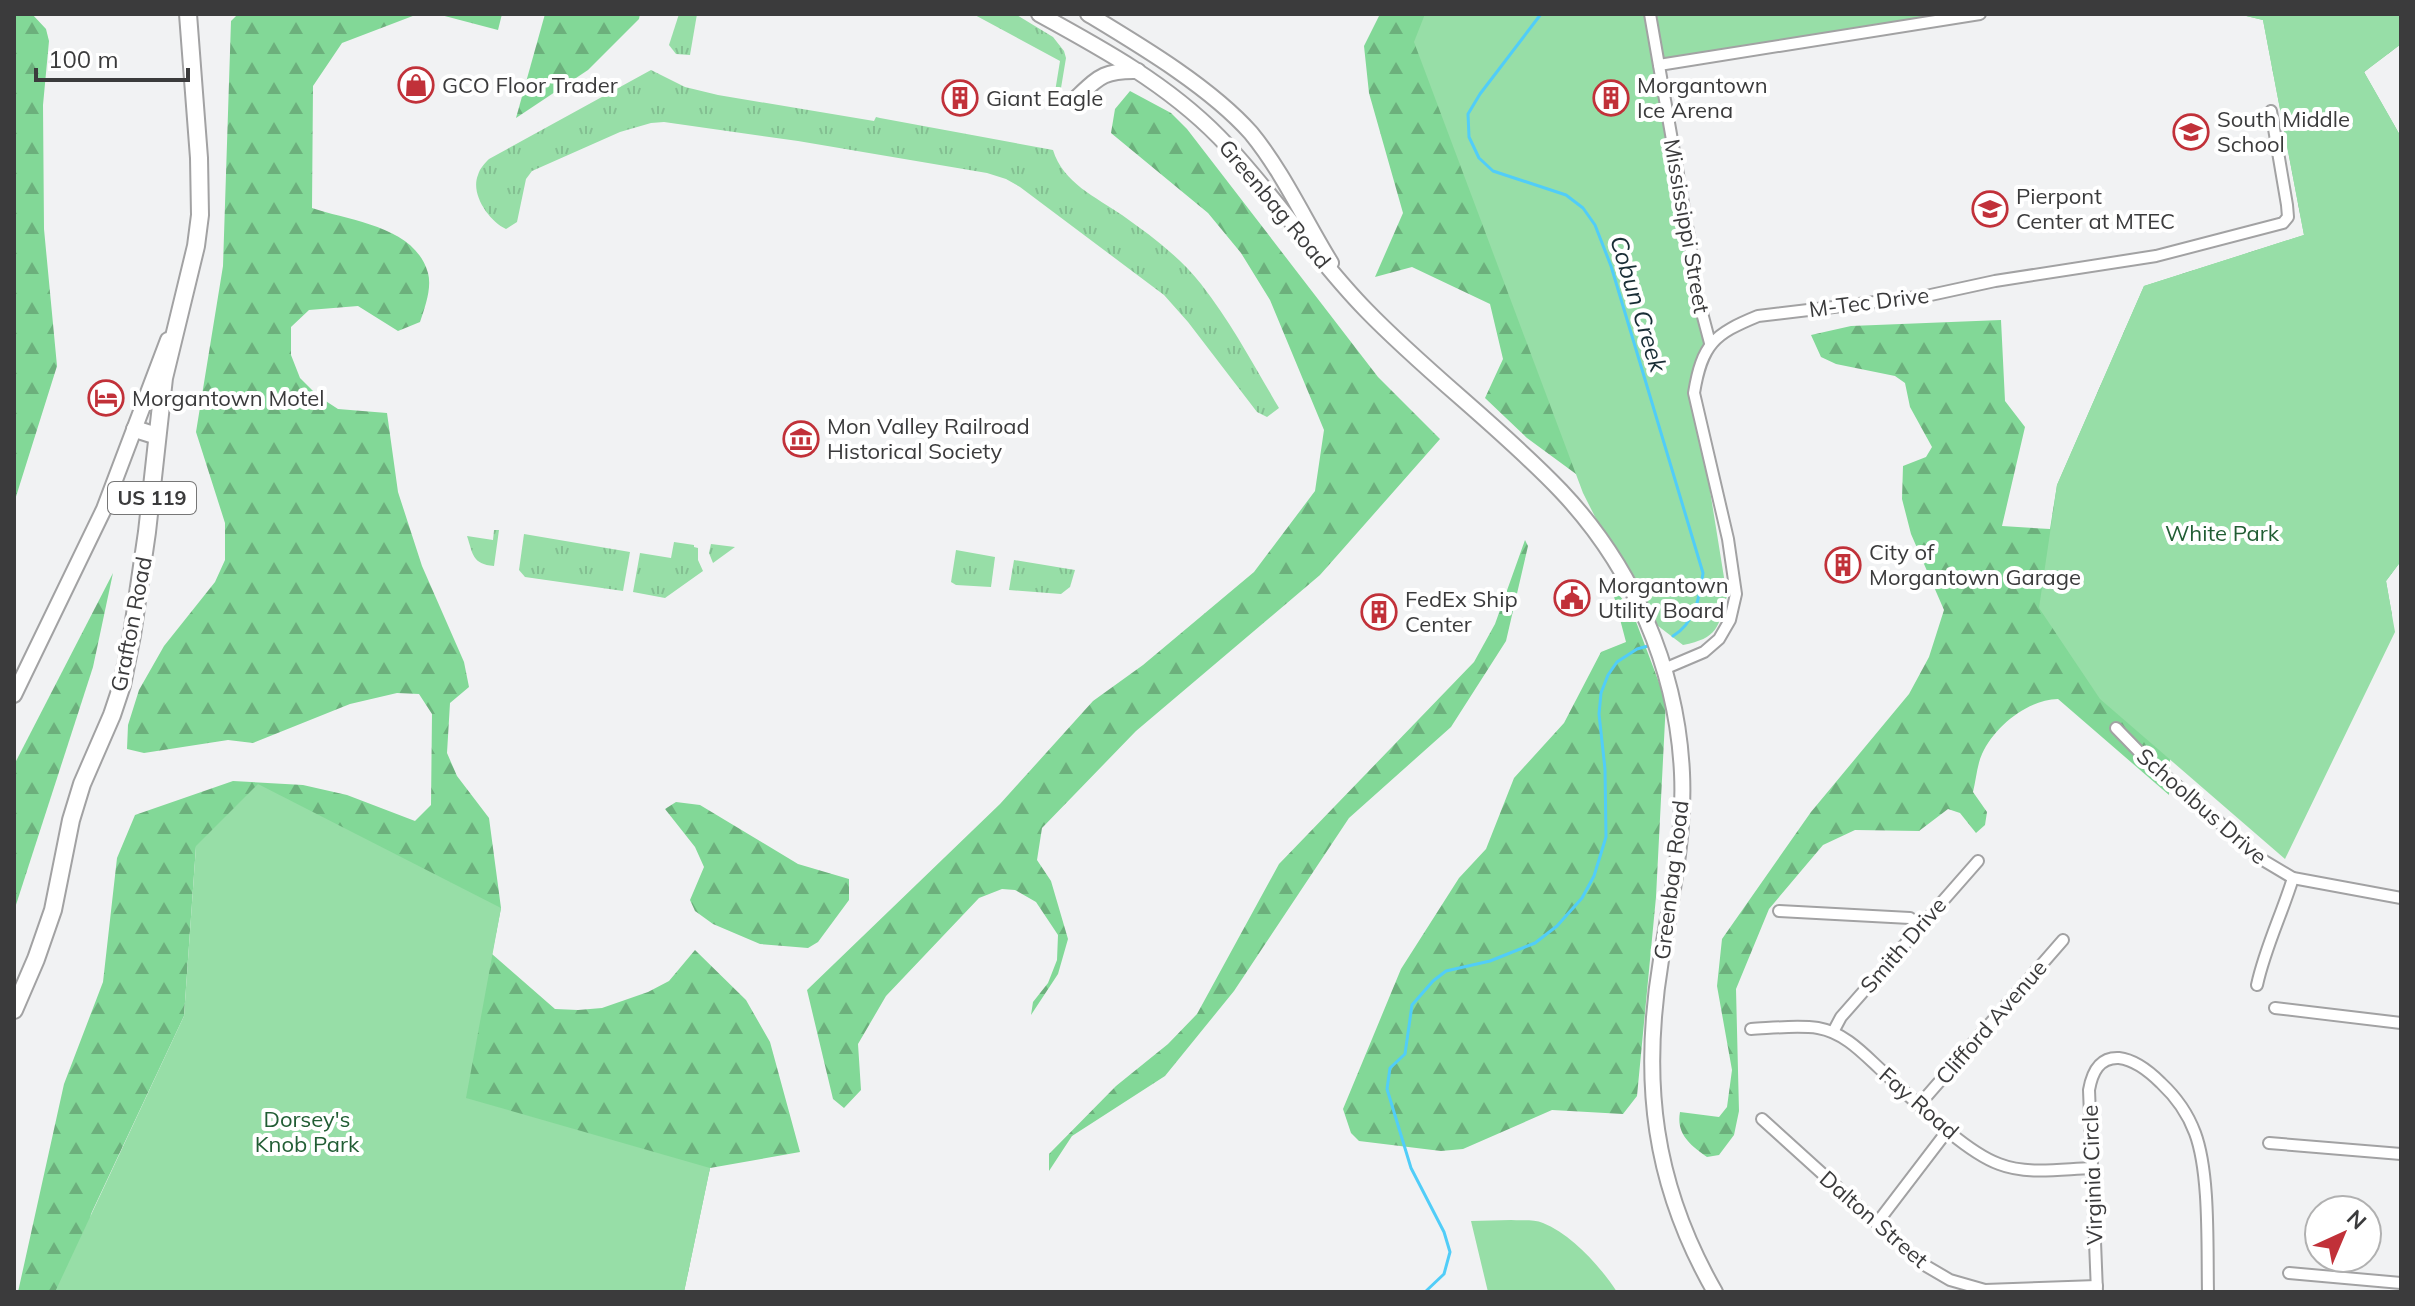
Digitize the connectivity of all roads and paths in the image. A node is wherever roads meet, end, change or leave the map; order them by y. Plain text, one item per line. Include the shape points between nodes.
1 (188, 14) edge
2 (1039, 14) edge
3 (1088, 14) edge
4 (1650, 14) edge
5 (1980, 14) edge
6 (1659, 65) junction
7 (1138, 71) junction
8 (1073, 101) dead end
9 (2271, 111) dead end
10 (1348, 291) junction
11 (177, 320) junction
12 (1710, 343) junction
13 (135, 429) junction
14 (157, 436) junction
15 (1664, 669) junction
16 (14, 695) edge
17 (2116, 728) dead end
18 (1978, 861) dead end
19 (2293, 878) junction
20 (2401, 898) edge
21 (1779, 911) dead end
22 (1919, 926) junction
23 (2063, 940) dead end
24 (2257, 985) dead end
25 (2275, 1008) dead end
26 (14, 1010) edge
27 (2401, 1023) edge
28 (1751, 1029) dead end
29 (1833, 1032) junction
30 (1919, 1105) junction
31 (1762, 1119) dead end
32 (1948, 1130) junction
33 (2269, 1143) dead end
34 (2401, 1154) edge
35 (2091, 1168) junction
36 (1877, 1223) junction
37 (2289, 1273) dead end
38 (2401, 1283) edge
39 (2097, 1289) edge
40 (1985, 1291) edge
41 (1715, 1292) edge
42 (2208, 1292) edge

1 - 11 main road, US 119 via 200,215
2 - 7 main road, Greenbag Road
3 - 10 main road, Greenbag Road via 1149,51 1249,132
4 - 6 street, Mississippi Street
5 - 6 street
6 - 12 street, Mississippi Street
7 - 8 main road via 1108,72
7 - 10 main road, Greenbag Road via 1217,134
9 - 12 street, M-Tec Drive via 2287,205 2283,223 2156,256 1926,296 1758,316
10 - 15 main road, Greenbag Road via 1582,515 1626,578
11 - 13 main road
11 - 14 main road, Grafton Road / US 119
12 - 15 street via 1694,393 1730,552 1735,605 1719,639 1704,652
13 - 14 main road
13 - 16 main road via 99,522
14 - 26 main road, Grafton Road / US 119 via 146,545 122,685 82,784 53,910
15 - 41 main road, Greenbag Road via 1678,735 1681,815 1655,1002 1652,1092 1663,1164 1677,1210
17 - 19 street, Schoolbus Drive via 2256,856
18 - 22 street, Smith Drive
19 - 20 street
19 - 24 street
21 - 22 street via 1910,918
22 - 29 street, Smith Drive
23 - 30 street, Clifford Avenue
25 - 27 street
28 - 29 street, Fay Road via 1806,1027
29 - 30 street, Fay Road
30 - 32 street, Fay Road
31 - 36 street, Dalton Street
32 - 35 street, Fay Road via 1981,1155 2012,1168
32 - 36 street
33 - 34 street
35 - 39 street, Virginia Circle
35 - 42 street, Virginia Circle via 2091,1075 2107,1060 2120,1058 2142,1067 2168,1089 2196,1136
36 - 40 street, Dalton Street via 1921,1263
37 - 38 street
39 - 40 street, Dalton Street

